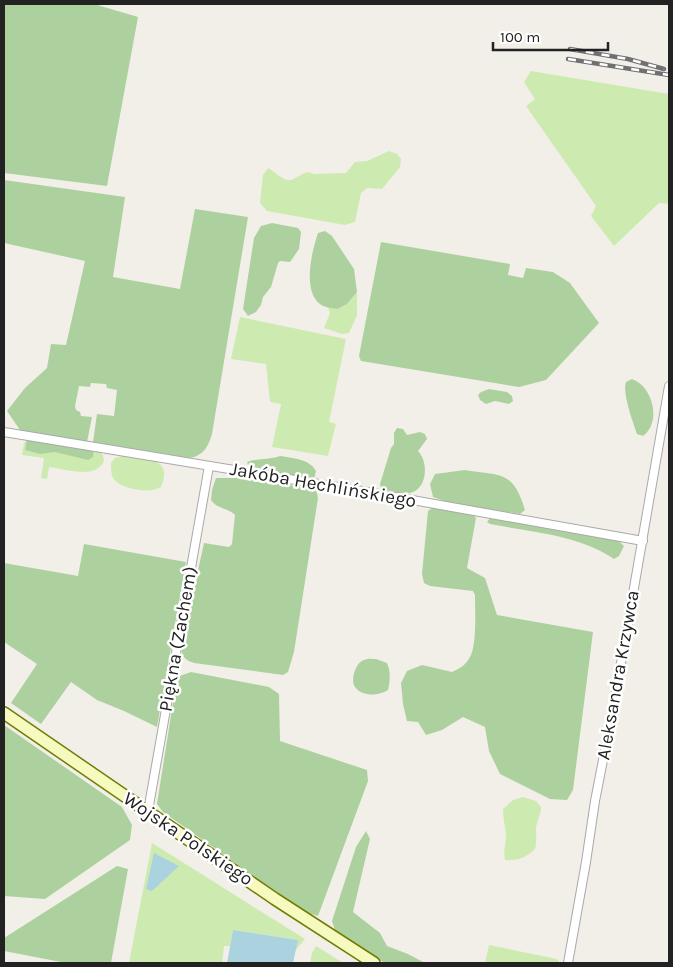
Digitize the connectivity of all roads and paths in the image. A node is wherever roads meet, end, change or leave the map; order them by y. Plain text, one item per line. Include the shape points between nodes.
1 (669, 386) edge
2 (4, 432) edge
3 (209, 466) junction
4 (643, 541) junction
5 (4, 714) edge
6 (148, 811) junction
7 (374, 963) edge
8 (568, 963) edge

1 - 4 street, Aleksandra Krzywca
2 - 3 street, Jakóba Hechlińskiego
3 - 4 street, Jakóba Hechlińskiego
3 - 6 street, Piękna (Zachem)
4 - 8 street, Aleksandra Krzywca
5 - 6 street, Wojska Polskiego
6 - 7 street, Wojska Polskiego

